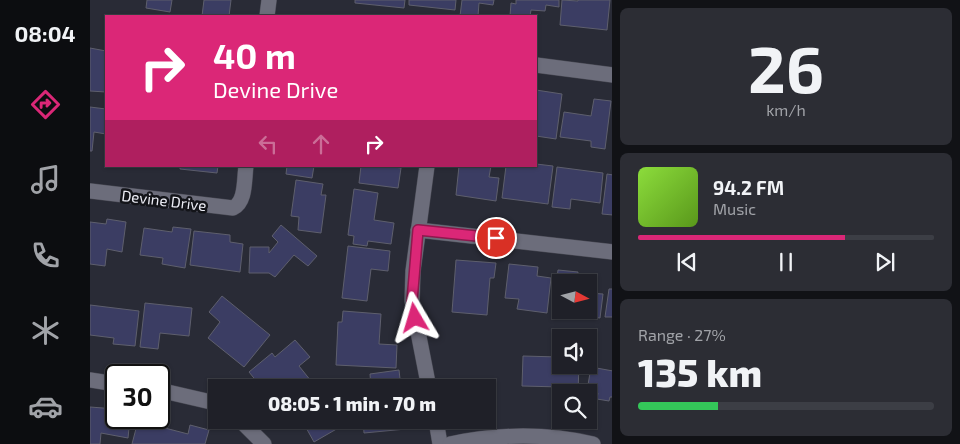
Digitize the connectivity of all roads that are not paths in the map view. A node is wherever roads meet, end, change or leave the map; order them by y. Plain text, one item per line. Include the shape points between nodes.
1 (269, 0) edge
2 (267, 15) edge
3 (537, 66) edge
4 (612, 75) edge
5 (246, 167) edge
6 (427, 167) edge
7 (90, 192) edge
8 (418, 230) junction
9 (612, 252) edge
10 (427, 379) edge
11 (90, 380) edge
12 (105, 382) edge
13 (170, 393) edge
14 (208, 401) edge
15 (249, 429) edge
16 (438, 429) edge
17 (264, 444) edge
18 (440, 444) edge
19 (450, 444) edge
20 (593, 444) edge

1 - 2 street
3 - 4 street
5 - 7 street, Devine Drive via 242,199 233,208
6 - 8 street
8 - 9 street
8 - 10 street via 412,301
11 - 12 street
13 - 14 street
15 - 17 street
16 - 18 street
19 - 20 street via 520,435

